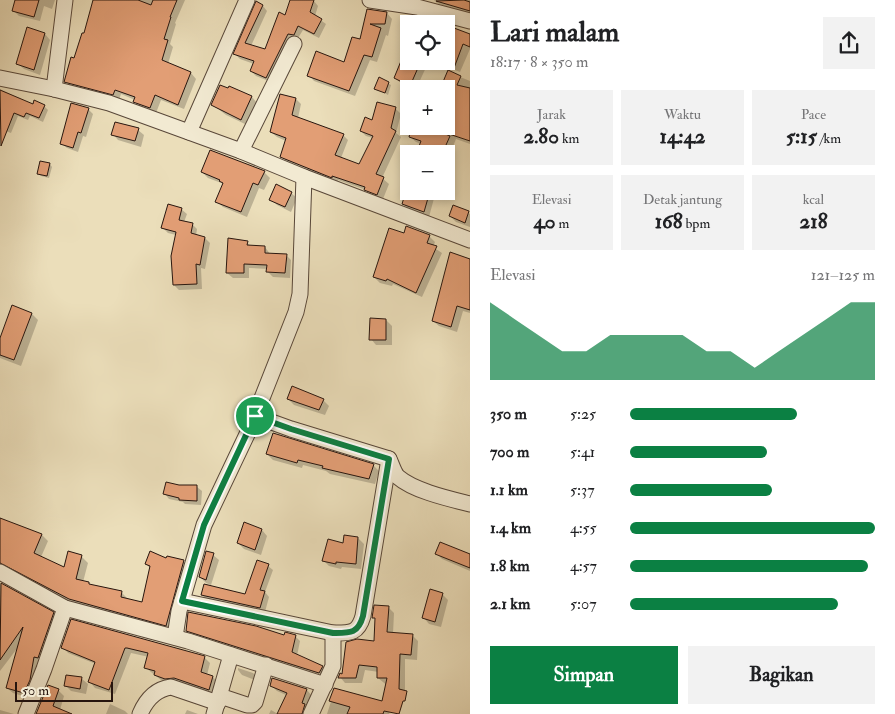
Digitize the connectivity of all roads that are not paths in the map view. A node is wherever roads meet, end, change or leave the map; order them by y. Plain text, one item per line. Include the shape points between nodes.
1 (64, 0) edge
2 (246, 0) edge
3 (370, 0) edge
4 (470, 21) edge
5 (294, 44) dead end
6 (0, 78) edge
7 (59, 90) junction
8 (189, 132) junction
9 (240, 151) junction
10 (304, 177) junction
11 (470, 240) edge
12 (255, 416) junction
13 (389, 459) junction
14 (470, 504) edge
15 (0, 572) edge
16 (182, 601) junction
17 (64, 608) junction
18 (333, 633) junction
19 (175, 637) junction
20 (232, 655) junction
21 (266, 666) junction
22 (325, 685) junction
23 (217, 704) edge
24 (26, 714) edge
25 (140, 714) edge
26 (312, 714) edge

1 - 7 street
2 - 8 street
3 - 4 street via 417,7
5 - 9 street
6 - 7 street
7 - 8 street via 109,103
8 - 9 street
9 - 10 street
10 - 11 street
10 - 12 street via 300,294
12 - 13 street
12 - 16 street via 204,525
13 - 14 street via 395,474 405,481 437,495
13 - 18 street via 360,626 354,631
15 - 17 street
16 - 18 street
16 - 19 street
17 - 19 street
17 - 24 street
18 - 22 street via 333,666
19 - 20 street
20 - 21 street
20 - 23 street
21 - 22 street
21 - 23 street via 252,705
22 - 26 street
23 - 25 street via 171,687 163,688 156,691

